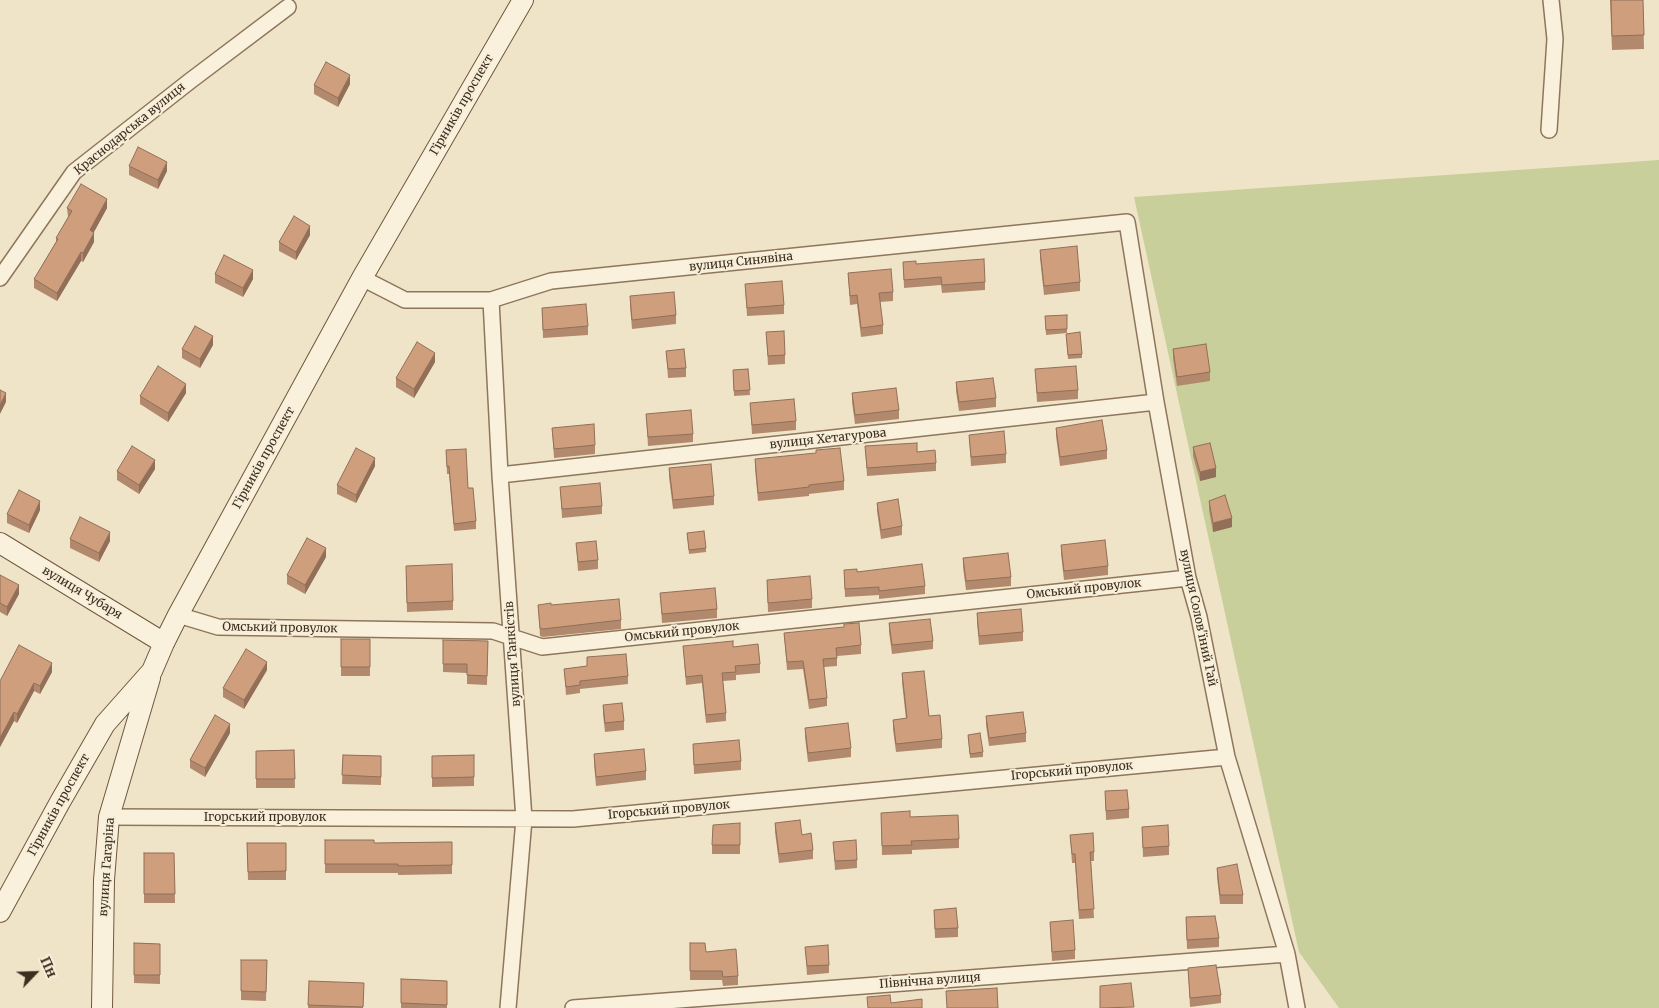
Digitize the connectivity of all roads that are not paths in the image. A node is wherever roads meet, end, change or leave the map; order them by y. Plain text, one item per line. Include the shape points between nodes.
1 (523, 0) edge
2 (1551, 0) edge
3 (288, 7) dead end
4 (1549, 130) dead end
5 (1127, 222) joint
6 (0, 278) edge
7 (362, 278) junction
8 (492, 300) junction
9 (1156, 402) junction
10 (500, 475) junction
11 (0, 543) edge
12 (1188, 578) junction
13 (178, 615) junction
14 (512, 637) junction
15 (164, 643) junction
16 (152, 671) junction
17 (1227, 756) junction
18 (109, 817) junction
19 (524, 819) junction
20 (0, 912) edge
21 (1287, 954) junction
22 (102, 1008) edge
23 (508, 1008) edge
24 (573, 1008) edge
25 (1297, 1008) edge

1 - 7 main road, Гірників проспект
2 - 4 street via 1556,39
3 - 6 street, Краснодарська вулиця via 74,172
5 - 8 street, вулиця Синявіна via 552,281
5 - 9 street, вулиця Солов'їний Гай
7 - 8 street, вулиця Синявіна via 404,300
7 - 13 main road, Гірників проспект
8 - 10 street, вулиця Танкістів
9 - 10 street, вулиця Хетагурова
9 - 12 street, вулиця Солов'їний Гай
10 - 14 street, вулиця Танкістів
11 - 15 main road, вулиця Чубаря
12 - 14 street, Омський провулок via 542,647
12 - 17 street, вулиця Солов'їний Гай
13 - 14 street, Омський провулок via 218,628 493,631
13 - 15 main road, Гірників проспект
14 - 19 street, вулиця Танкістів
15 - 16 main road, Гірників проспект
16 - 18 main road, вулиця Гагаріна
16 - 20 main road, Гірників проспект via 106,724
17 - 19 street, Ігорський провулок via 583,818
17 - 21 street, вулиця Солов'їний Гай
18 - 19 street, Ігорський провулок
18 - 22 main road, вулиця Гагаріна via 104,880
19 - 23 street, вулиця Танкістів
21 - 24 street, Північна вулиця
21 - 25 street, вулиця Солов'їний Гай

